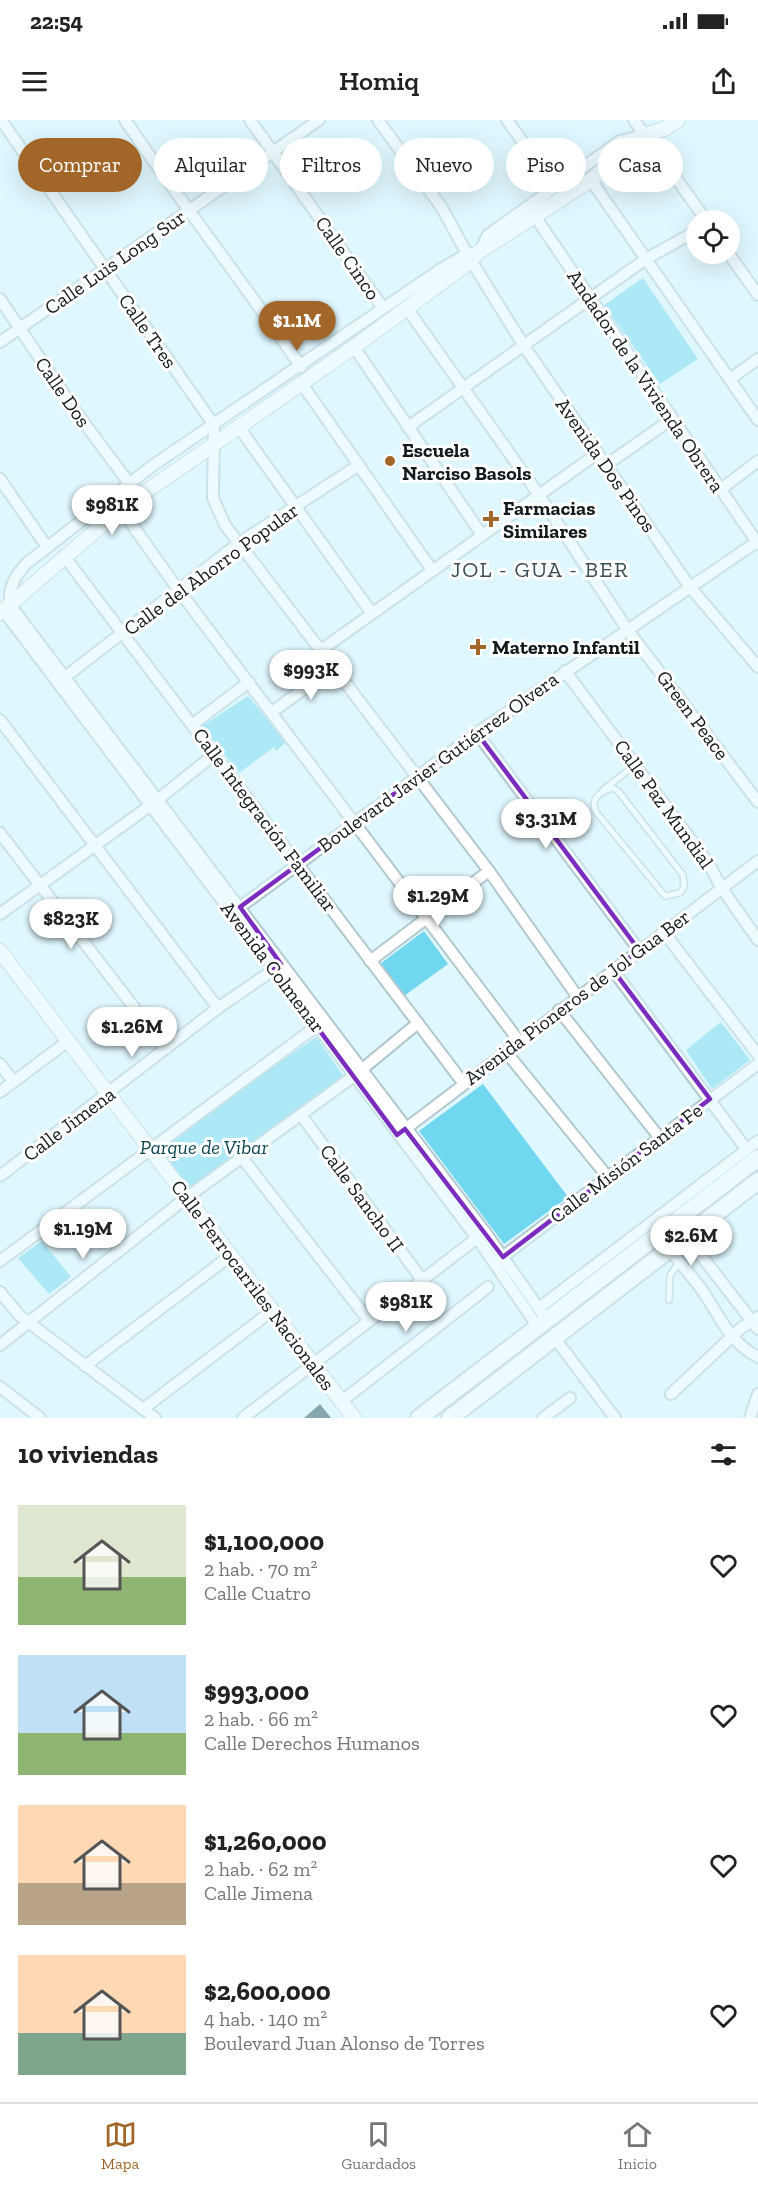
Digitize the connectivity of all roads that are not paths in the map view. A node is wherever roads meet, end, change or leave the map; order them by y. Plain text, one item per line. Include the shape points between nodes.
1 (1, 120) edge
2 (125, 120) edge
3 (250, 120) edge
4 (319, 120) edge
5 (378, 120) edge
6 (507, 120) edge
7 (634, 120) edge
8 (652, 120) edge
9 (678, 120) edge
10 (645, 135) junction
11 (520, 138) edge
12 (273, 152) junction
13 (586, 165) edge
14 (591, 180) junction
15 (548, 192) edge
16 (699, 210) edge
17 (188, 211) junction
18 (536, 218) junction
19 (686, 237) edge
20 (474, 255) junction
21 (646, 259) junction
22 (736, 264) edge
23 (105, 269) junction
24 (758, 295) edge
25 (0, 299) edge
26 (589, 299) junction
27 (406, 307) junction
28 (383, 308) junction
29 (20, 328) junction
30 (0, 342) edge
31 (524, 346) junction
32 (354, 348) junction
33 (758, 359) edge
34 (301, 367) junction
35 (730, 379) junction
36 (302, 384) junction
37 (462, 389) junction
38 (672, 419) junction
39 (758, 420) edge
40 (214, 425) junction
41 (238, 426) junction
42 (408, 427) junction
43 (213, 443) junction
44 (597, 453) junction
45 (758, 462) edge
46 (359, 465) junction
47 (606, 465) junction
48 (0, 478) edge
49 (129, 483) junction
50 (720, 490) junction
51 (539, 495) junction
52 (295, 506) junction
53 (121, 509) junction
54 (482, 535) junction
55 (758, 542) edge
56 (239, 543) junction
57 (47, 547) junction
58 (64, 556) junction
59 (432, 570) junction
60 (690, 587) junction
61 (177, 588) junction
62 (4, 609) edge
63 (371, 612) junction
64 (627, 628) junction
65 (122, 633) junction
66 (321, 650) junction
67 (758, 666) edge
68 (334, 667) junction
69 (565, 671) junction
70 (65, 677) junction
71 (249, 682) junction
72 (272, 712) junction
73 (0, 720) edge
74 (193, 724) junction
75 (477, 733) junction
76 (216, 753) junction
77 (635, 765) junction
78 (417, 777) junction
79 (603, 790) junction
80 (155, 802) junction
81 (758, 802) edge
82 (354, 821) junction
83 (0, 833) edge
84 (95, 844) junction
85 (758, 861) edge
86 (298, 863) junction
87 (489, 871) junction
88 (39, 886) junction
89 (721, 887) junction
90 (240, 907) junction
91 (0, 914) edge
92 (426, 919) junction
93 (663, 931) junction
94 (758, 940) edge
95 (639, 950) junction
96 (0, 951) edge
97 (370, 961) junction
98 (278, 966) junction
99 (613, 970) junction
100 (577, 996) junction
101 (219, 1008) junction
102 (559, 1010) junction
103 (418, 1023) junction
104 (317, 1026) junction
105 (68, 1041) junction
106 (519, 1041) junction
107 (166, 1049) junction
108 (506, 1052) junction
109 (758, 1055) edge
110 (0, 1064) edge
111 (758, 1064) edge
112 (357, 1073) junction
113 (13, 1082) junction
114 (464, 1084) junction
115 (0, 1092) edge
116 (109, 1095) junction
117 (711, 1099) junction
118 (301, 1115) junction
119 (401, 1132) junction
120 (659, 1137) junction
121 (758, 1141) edge
122 (150, 1148) junction
123 (752, 1154) edge
124 (243, 1159) junction
125 (0, 1176) edge
126 (607, 1176) junction
127 (758, 1181) edge
128 (186, 1198) junction
129 (481, 1235) junction
130 (686, 1236) junction
131 (668, 1248) junction
132 (230, 1256) junction
133 (499, 1260) junction
134 (0, 1262) edge
135 (679, 1262) junction
136 (423, 1281) junction
137 (488, 1287) dead end
138 (0, 1292) edge
139 (669, 1300) dead end
140 (273, 1310) junction
141 (541, 1318) junction
142 (369, 1321) junction
143 (27, 1322) junction
144 (756, 1322) edge
145 (554, 1336) junction
146 (732, 1336) junction
147 (0, 1345) edge
148 (758, 1357) edge
149 (313, 1362) junction
150 (85, 1365) junction
151 (0, 1387) edge
152 (671, 1394) dead end
153 (758, 1394) edge
154 (570, 1398) dead end
155 (342, 1401) junction
156 (143, 1409) junction
157 (40, 1418) edge
158 (155, 1418) edge
159 (243, 1418) edge
160 (354, 1418) edge
161 (419, 1418) edge
162 (450, 1418) edge
163 (543, 1418) edge
164 (615, 1418) edge
165 (750, 1418) edge

1 - 23 street, Calle Tres
2 - 17 street
3 - 12 street, Calle Cinco
4 - 12 street, Calle Luis Long Sur
5 - 20 street, Avenida Dos Pinos
6 - 11 street
7 - 10 street
8 - 10 street
9 - 10 street
10 - 13 street via 620,141
10 - 14 street
10 - 16 street
12 - 17 street, Calle Luis Long Sur
12 - 28 street, Calle Cinco
14 - 18 street
14 - 21 street
15 - 20 street via 488,235
17 - 23 street, Calle Luis Long Sur
17 - 34 street via 248,288
18 - 20 street
18 - 26 street, Andador de la Vivienda Obrera
19 - 21 street
20 - 27 street
20 - 28 street
20 - 31 street, Avenida Dos Pinos
21 - 26 street
21 - 35 street
22 - 24 street
23 - 29 street, Calle Luis Long Sur
23 - 40 street, Calle Tres
25 - 29 street, Calle Dos
26 - 31 street
26 - 38 street, Andador de la Vivienda Obrera
27 - 32 street
27 - 37 street, Green Peace
28 - 34 street
29 - 30 street, Calle Luis Long Sur
29 - 49 street, Calle Dos
31 - 37 street
31 - 44 street, Avenida Dos Pinos
32 - 36 street
32 - 42 street
33 - 35 street
34 - 40 street
35 - 39 street
36 - 41 street
36 - 46 street
37 - 42 street
37 - 51 street, Green Peace
38 - 47 street
38 - 50 street, Andador de la Vivienda Obrera
40 - 43 street
40 - 49 street
41 - 43 street
41 - 52 street
42 - 54 street
43 - 53 street
43 - 56 street via 213,498
44 - 47 street, Avenida Dos Pinos
44 - 51 street
45 - 50 street
46 - 52 street, Calle del Ahorro Popular
46 - 59 street
47 - 60 street, Avenida Dos Pinos
48 - 57 street
49 - 57 street
50 - 55 street, Andador de la Vivienda Obrera
51 - 54 street
51 - 64 street, Green Peace
52 - 56 street, Calle del Ahorro Popular
52 - 63 street
53 - 58 street
53 - 61 street
54 - 59 street
55 - 60 street, Boulevard Javier Gutiérrez Olvera
56 - 61 street, Calle del Ahorro Popular
56 - 66 street
57 - 62 street via 20,571
58 - 62 street
58 - 65 street, Calle Integración Familiar
59 - 63 street
60 - 64 street, Boulevard Javier Gutiérrez Olvera
60 - 67 street, Avenida Dos Pinos
61 - 65 street, Calle del Ahorro Popular
61 - 71 street
62 - 70 street, Avenida Colmenar
62 - 80 street, Avenida Colmenar
63 - 66 street
64 - 69 street, Boulevard Javier Gutiérrez Olvera
64 - 81 street, Green Peace
65 - 70 street, Calle del Ahorro Popular
65 - 74 street, Calle Integración Familiar
66 - 68 street
68 - 72 street
68 - 78 street
69 - 75 street, Boulevard Javier Gutiérrez Olvera
69 - 77 street, Calle Paz Mundial
70 - 80 street, Avenida Colmenar
71 - 72 street
71 - 74 street
72 - 82 street
73 - 84 street
74 - 76 street, Calle Integración Familiar
75 - 78 street, Boulevard Javier Gutiérrez Olvera
75 - 95 street
76 - 80 street
76 - 86 street, Calle Integración Familiar
77 - 79 lane
77 - 89 street, Calle Paz Mundial via 709,864
78 - 82 street, Boulevard Javier Gutiérrez Olvera
78 - 87 street
79 - 79 lane via 618,791 683,875 680,893 665,896 596,812 594,801
80 - 84 street
80 - 90 street, Avenida Colmenar
80 - 98 street, Avenida Colmenar
82 - 86 street, Boulevard Javier Gutiérrez Olvera
82 - 92 street
83 - 88 street
84 - 88 street
84 - 101 street
85 - 89 street, Avenida Pioneros de Jol Gua Ber
86 - 90 street, Boulevard Javier Gutiérrez Olvera
86 - 97 street, Calle Integración Familiar
87 - 92 street
87 - 100 street
88 - 91 street
88 - 107 street
89 - 93 street, Avenida Pioneros de Jol Gua Ber
89 - 94 street, Calle Paz Mundial
90 - 98 street, Avenida Colmenar
92 - 97 street
92 - 106 street
93 - 95 street, Avenida Pioneros de Jol Gua Ber
93 - 109 street
95 - 99 street, Avenida Pioneros de Jol Gua Ber
96 - 105 street, Calle Ferrocarriles Nacionales
97 - 103 street, Calle Integración Familiar
98 - 101 street, Calle Jimena
98 - 104 street, Avenida Colmenar
98 - 112 street, Avenida Colmenar
99 - 100 street, Avenida Pioneros de Jol Gua Ber
99 - 117 street
100 - 102 street, Avenida Pioneros de Jol Gua Ber
101 - 107 street, Calle Jimena
102 - 106 street, Avenida Pioneros de Jol Gua Ber
102 - 120 street
103 - 112 street
103 - 114 street, Calle Integración Familiar
104 - 112 street, Avenida Colmenar
104 - 122 street
105 - 113 street
105 - 116 street, Calle Ferrocarriles Nacionales
106 - 108 street, Avenida Pioneros de Jol Gua Ber
107 - 116 street, Calle Jimena
108 - 114 street, Avenida Pioneros de Jol Gua Ber
108 - 126 street
110 - 113 street
111 - 117 street, Calle Misión Santa Fe
112 - 118 street
112 - 119 street, Avenida Colmenar
113 - 115 street
114 - 119 street, Avenida Pioneros de Jol Gua Ber
116 - 122 street, Calle Ferrocarriles Nacionales
116 - 125 street, Calle Jimena
117 - 120 street, Calle Misión Santa Fe
117 - 123 street
118 - 124 street
118 - 136 street, Calle Sancho II
119 - 129 street, Avenida Colmenar
120 - 126 street, Calle Misión Santa Fe
121 - 123 street
122 - 128 street, Calle Ferrocarriles Nacionales
122 - 134 street
123 - 141 main road
124 - 128 street
124 - 142 street
126 - 133 street, Calle Misión Santa Fe
127 - 130 main road
128 - 132 street, Calle Ferrocarriles Nacionales
128 - 143 street
129 - 133 street, Avenida Colmenar
129 - 136 street
130 - 131 main road
130 - 144 street
131 - 135 street
131 - 145 main road
132 - 140 street, Calle Ferrocarriles Nacionales
132 - 150 street
133 - 141 street, Avenida Colmenar
133 - 141 street, Avenida Colmenar
135 - 139 lane via 670,1276
135 - 146 street
136 - 142 street
137 - 155 street
138 - 143 street
140 - 149 street, Calle Ferrocarriles Nacionales
140 - 156 street
141 - 161 main road
142 - 149 street
143 - 147 street
143 - 150 street
144 - 146 street
145 - 162 main road
145 - 164 street
146 - 148 street via 741,1348
146 - 152 street
149 - 155 street, Calle Ferrocarriles Nacionales
149 - 159 street
150 - 156 street
151 - 157 street
153 - 165 street
154 - 163 street
155 - 160 street, Calle Ferrocarriles Nacionales
156 - 158 street

